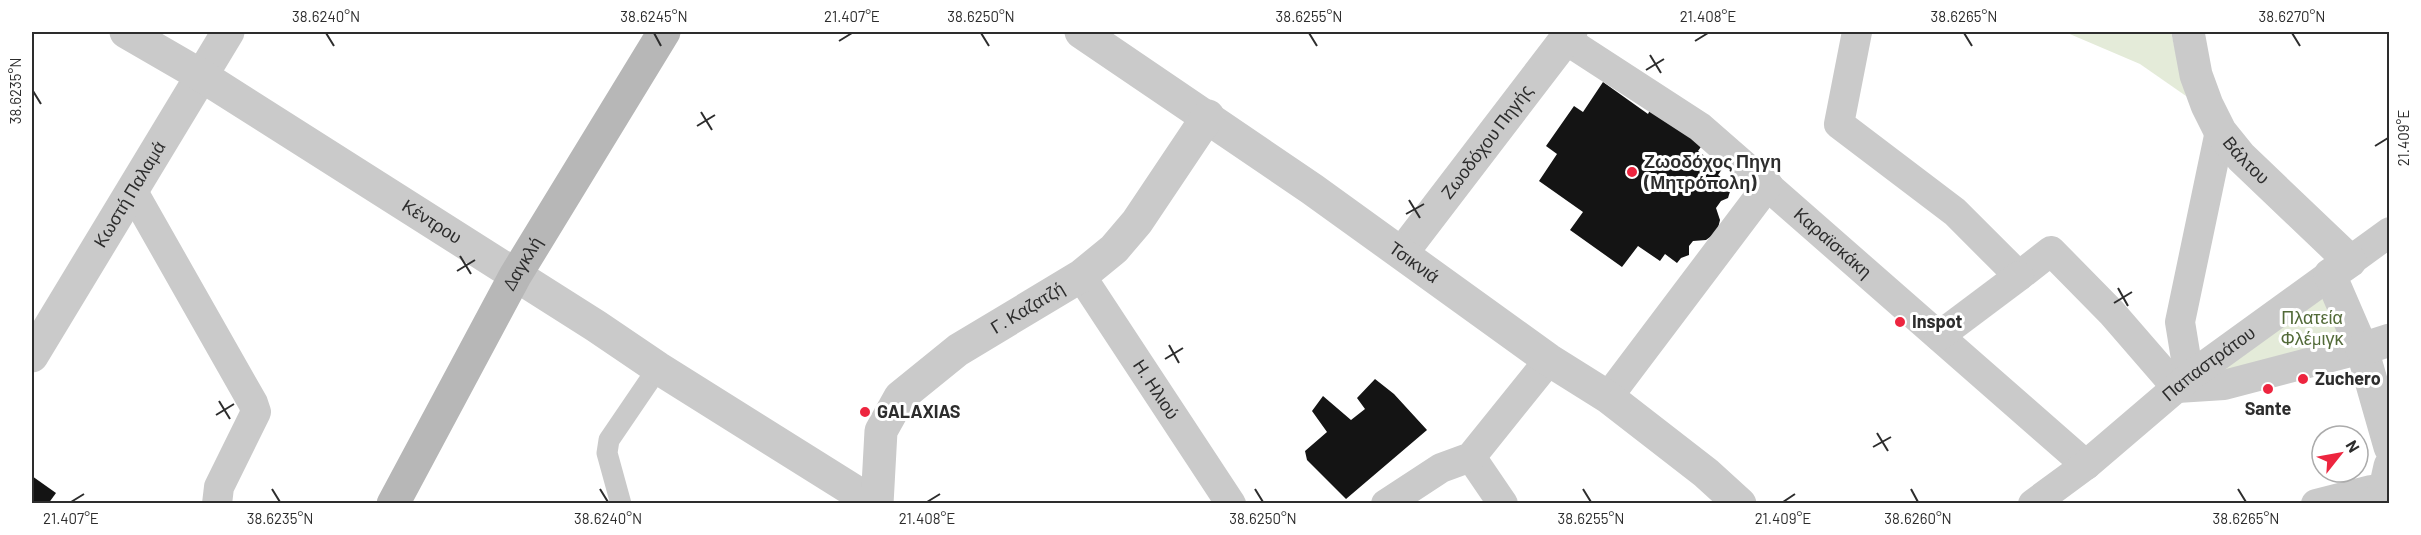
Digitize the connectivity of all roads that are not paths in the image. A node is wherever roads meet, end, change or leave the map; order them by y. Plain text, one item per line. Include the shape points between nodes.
1 (126, 32) edge
2 (228, 32) edge
3 (664, 32) edge
4 (1081, 32) edge
5 (1857, 32) edge
6 (2188, 32) edge
7 (1569, 36) edge
8 (202, 76) junction
9 (1208, 117) junction
10 (2220, 131) junction
11 (1768, 185) junction
12 (132, 190) junction
13 (2390, 232) edge
14 (1402, 253) junction
15 (2340, 268) junction
16 (515, 276) junction
17 (1081, 276) junction
18 (2019, 276) junction
19 (1939, 336) junction
20 (2376, 344) edge
21 (32, 356) edge
22 (1549, 360) junction
23 (658, 368) junction
24 (2183, 383) junction
25 (1608, 397) junction
26 (2390, 447) edge
27 (1471, 457) junction
28 (2086, 465) junction
29 (2385, 489) edge
30 (218, 504) edge
31 (393, 504) edge
32 (621, 504) edge
33 (876, 504) edge
34 (1231, 504) edge
35 (1386, 504) edge
36 (1503, 504) edge
37 (1740, 504) edge
38 (2033, 504) edge
39 (2316, 504) edge

1 - 8 street, Κέντρου
2 - 8 street, Κωστή Παλαμά
3 - 16 main road, Δαγκλή
4 - 9 street, Τσικνιά
5 - 18 street via 1839,124 1955,212
6 - 10 street, Βάλτου via 2196,75
7 - 11 street, Καραϊσκάκη via 1700,127
7 - 14 street, Ζωοδόχου Πηγής
8 - 12 street, Κωστή Παλαμά
8 - 16 street, Κέντρου
9 - 14 street, Τσικνιά
9 - 17 street, Γ. Καζατζή via 1137,222 1114,249
10 - 15 street, Βάλτου
10 - 24 street via 2181,322
11 - 19 street, Καραϊσκάκη
11 - 25 street
12 - 21 street, Κωστή Παλαμά
12 - 30 street via 256,412 219,487
13 - 15 street, Παπαστράτου
14 - 22 street, Τσικνιά
15 - 20 street
15 - 24 street, Παπαστράτου
16 - 23 street, Κέντρου
16 - 31 main road, Δαγκλή
17 - 33 street, Γ. Καζατζή via 958,351 900,397 881,431
17 - 34 street, Η. Ηλιού
18 - 19 street
18 - 24 street via 2051,251
19 - 28 street, Καραϊσκάκη
20 - 24 street via 2224,385
20 - 26 street
22 - 25 street, Τσικνιά
22 - 27 street
23 - 32 lane via 609,440 606,453
23 - 33 street, Κέντρου
24 - 28 street, Παπαστράτου
25 - 37 street, Τσικνιά
27 - 35 street via 1441,468
27 - 36 street
28 - 38 street, Παπαστράτου
29 - 39 street

